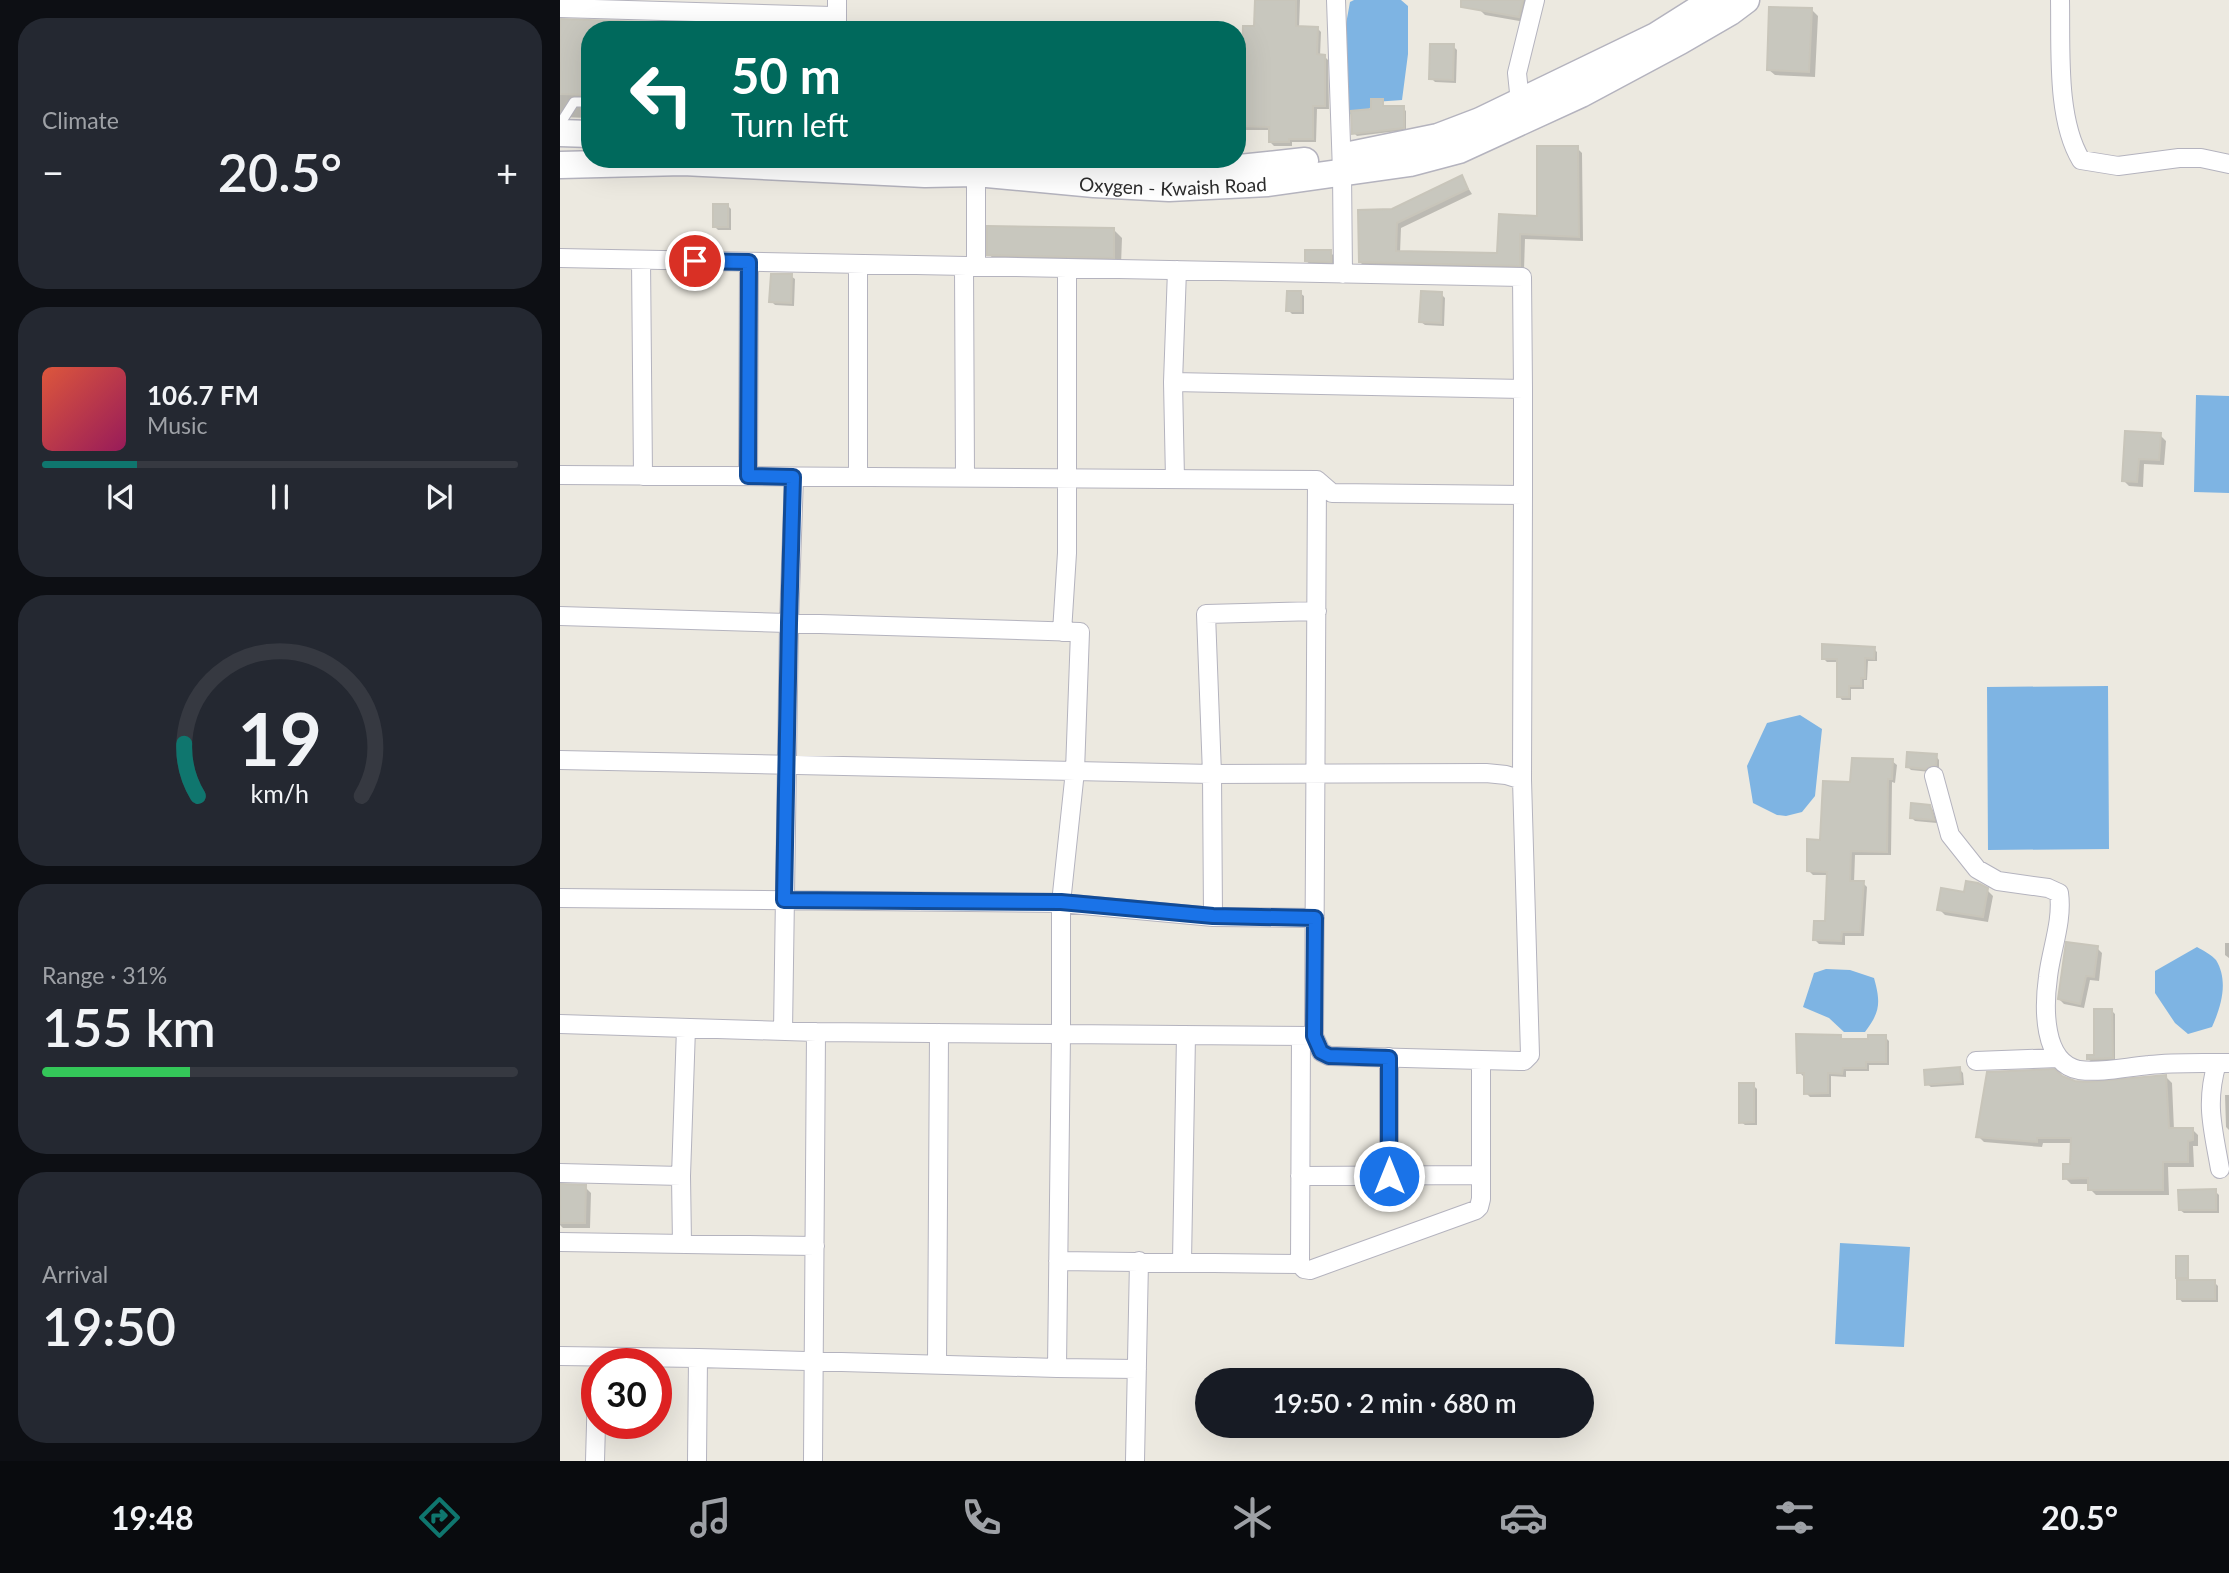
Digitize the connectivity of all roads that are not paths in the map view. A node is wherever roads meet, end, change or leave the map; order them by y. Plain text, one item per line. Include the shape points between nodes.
1 (1336, 0) edge
2 (1535, 0) edge
3 (1713, 0) edge
4 (1746, 0) edge
5 (2060, 0) edge
6 (560, 8) edge
7 (835, 15) edge
8 (581, 102) edge
9 (1520, 102) junction
10 (560, 124) edge
11 (560, 134) edge
12 (581, 134) edge
13 (581, 164) edge
14 (1342, 164) junction
15 (2229, 164) edge
16 (560, 165) edge
17 (804, 168) edge
18 (963, 168) edge
19 (976, 168) edge
20 (989, 168) edge
21 (1144, 168) edge
22 (560, 258) edge
23 (641, 260) junction
24 (749, 262) junction
25 (858, 264) junction
26 (970, 266) junction
27 (1067, 268) junction
28 (1177, 270) junction
29 (1343, 274) junction
30 (1173, 383) junction
31 (1523, 389) junction
32 (560, 475) edge
33 (643, 476) junction
34 (748, 476) junction
35 (793, 477) junction
36 (858, 477) junction
37 (965, 478) junction
38 (1068, 479) junction
39 (1175, 479) junction
40 (1317, 480) junction
41 (1523, 495) junction
42 (1317, 611) junction
43 (560, 616) edge
44 (789, 623) junction
45 (1062, 632) junction
46 (560, 760) edge
47 (786, 765) junction
48 (1075, 771) junction
49 (1212, 774) junction
50 (1315, 775) junction
51 (1934, 776) dead end
52 (1522, 780) junction
53 (560, 898) edge
54 (784, 900) junction
55 (1061, 902) junction
56 (1213, 916) junction
57 (1315, 918) junction
58 (560, 1024) edge
59 (686, 1028) junction
60 (783, 1031) junction
61 (816, 1031) junction
62 (939, 1033) junction
63 (1061, 1034) junction
64 (1186, 1035) junction
65 (1307, 1036) junction
66 (1389, 1058) junction
67 (2058, 1058) junction
68 (1481, 1060) junction
69 (1976, 1061) dead end
70 (2223, 1063) edge
71 (2220, 1169) dead end
72 (560, 1173) edge
73 (1481, 1175) junction
74 (681, 1176) junction
75 (1300, 1176) junction
76 (1389, 1176) junction
77 (560, 1242) edge
78 (682, 1244) junction
79 (815, 1246) junction
80 (1058, 1261) junction
81 (1139, 1261) junction
82 (1182, 1262) junction
83 (1300, 1264) junction
84 (560, 1356) edge
85 (581, 1358) edge
86 (698, 1358) junction
87 (672, 1359) edge
88 (814, 1363) junction
89 (937, 1365) junction
90 (1057, 1368) junction
91 (1137, 1369) junction
92 (596, 1439) edge
93 (596, 1461) edge
94 (697, 1461) edge
95 (813, 1461) edge
96 (1135, 1461) edge

1 - 14 street
2 - 9 street via 1517,73
3 - 9 main road, Oxygen - Kwaish Road via 1656,36
4 - 14 main road, Oxygen - Kwaish Road via 1581,94 1459,150 1410,163
5 - 15 street via 2065,119 2081,160 2118,166 2201,158
6 - 7 street
8 - 10 lane via 575,102
9 - 14 main road, Oxygen - Kwaish Road via 1438,137
11 - 12 main road
13 - 16 main road, Oxygen - Kwaish Road
14 - 20 main road, Oxygen - Kwaish Road via 1268,183 1169,188 1094,184
14 - 21 main road, Oxygen - Kwaish Road
14 - 29 street
17 - 18 main road, Oxygen - Kwaish Road via 925,174
19 - 26 street
22 - 23 street
23 - 24 street
23 - 33 street
24 - 25 street
24 - 34 street
25 - 26 street
25 - 36 street
26 - 27 street
26 - 37 street
27 - 28 street
27 - 38 street
28 - 29 street
28 - 30 street
29 - 31 street via 1522,277
30 - 31 street
30 - 39 street
31 - 41 street
32 - 33 street
33 - 34 street
34 - 35 street
35 - 36 street
35 - 44 street
36 - 37 street
37 - 38 street
38 - 39 street
38 - 45 street
39 - 40 street
40 - 41 street via 1332,492
40 - 42 street
41 - 52 street
42 - 49 street via 1206,614
42 - 50 street
43 - 44 street
44 - 45 street
44 - 47 street
45 - 48 street via 1080,632
46 - 47 street
47 - 48 street
47 - 54 street
48 - 49 street
48 - 55 street
49 - 50 street
49 - 56 street
50 - 52 street via 1486,773
50 - 57 street
51 - 67 street via 1950,835 1977,869 1998,881 2059,893 2045,1015
52 - 68 street via 1530,1055 1524,1061
53 - 54 street
54 - 55 street
54 - 60 street
55 - 56 street
55 - 63 street
56 - 57 street
57 - 65 street
58 - 59 street
59 - 60 street
59 - 74 street
60 - 61 street
61 - 62 street
61 - 79 street
62 - 63 street
62 - 89 street
63 - 64 street
63 - 80 street
64 - 65 street
64 - 82 street
65 - 66 street via 1329,1056
65 - 75 street
66 - 68 street
66 - 76 street
67 - 69 street
67 - 70 street via 2077,1069 2104,1070
68 - 73 street
70 - 71 street via 2212,1080 2209,1106
72 - 74 street
73 - 76 street
73 - 83 street via 1476,1210 1310,1270
74 - 78 street
75 - 76 street
75 - 83 street
77 - 78 street
78 - 79 street
79 - 88 street
80 - 81 street
80 - 90 street
81 - 82 street
81 - 91 street
82 - 83 street
84 - 85 street
86 - 87 street
86 - 88 street
86 - 94 street
88 - 89 street
88 - 95 street
89 - 90 street
90 - 91 street
91 - 96 street
92 - 93 street

